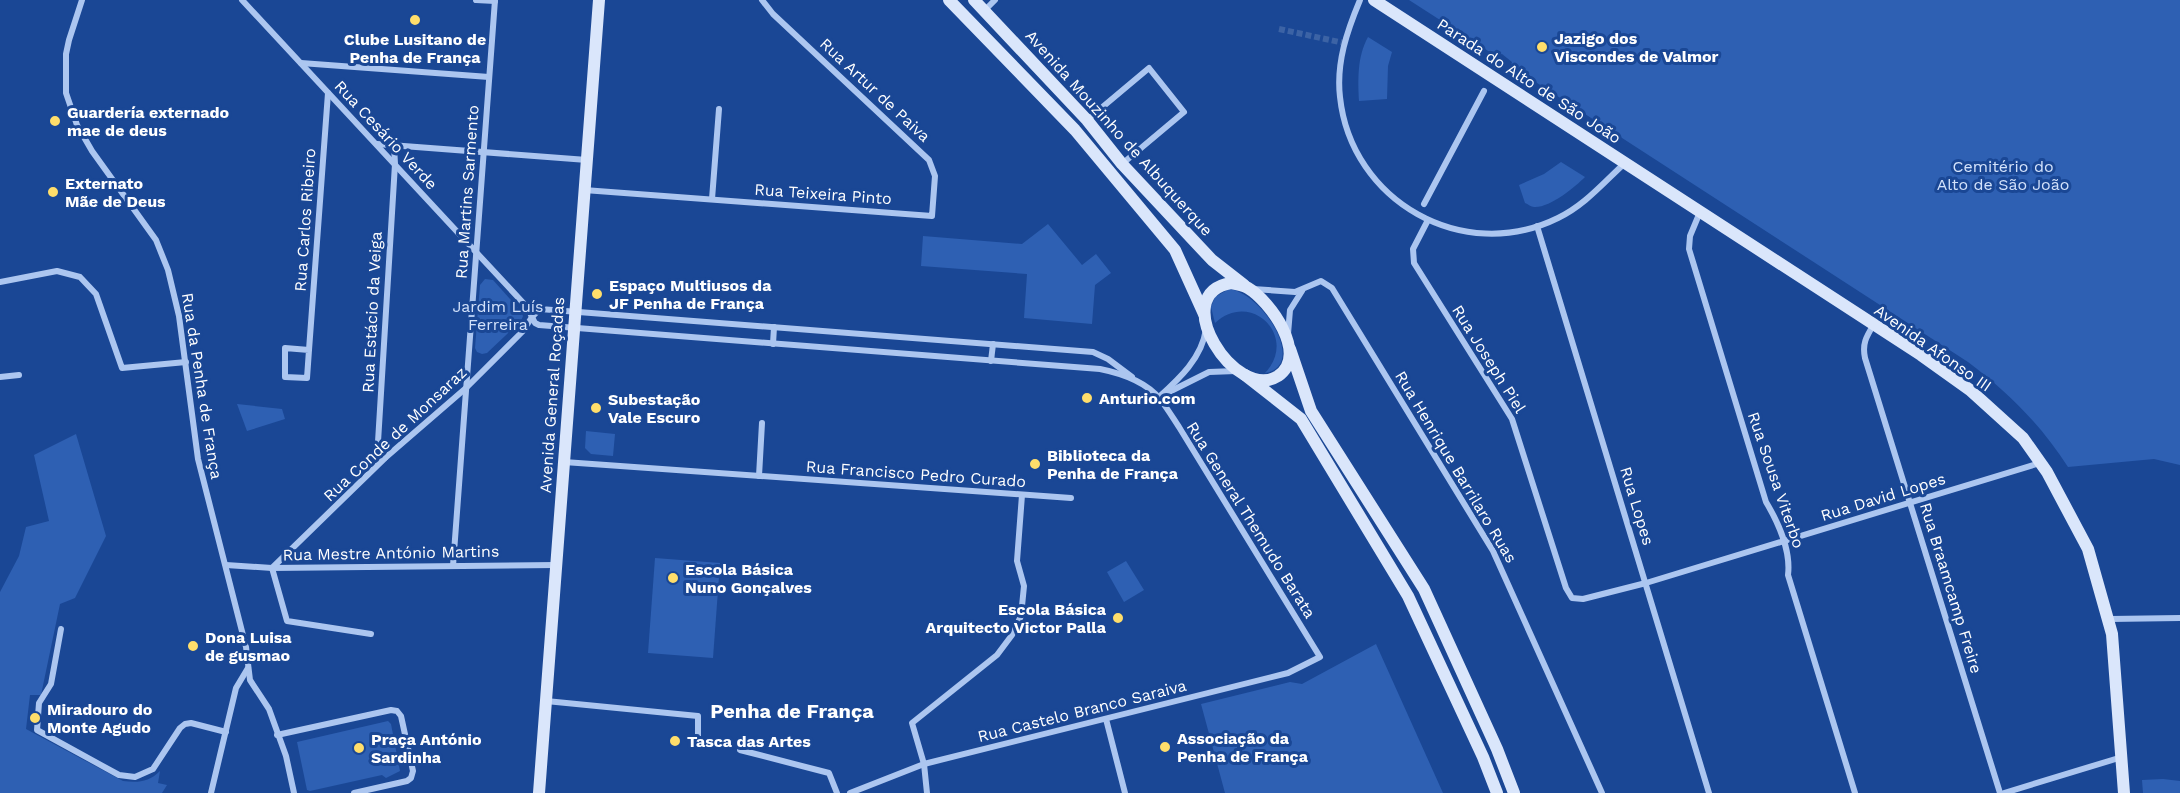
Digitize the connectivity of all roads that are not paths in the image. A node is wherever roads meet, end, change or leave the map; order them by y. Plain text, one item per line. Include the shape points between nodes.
1 (82, 0) edge
2 (242, 0) edge
3 (476, 0) edge
4 (598, 0) edge
5 (762, 0) edge
6 (949, 0) edge
7 (974, 0) edge
8 (995, 0) edge
9 (1360, 0) edge
10 (1374, 0) edge
11 (495, 1) edge
12 (985, 10) junction
13 (973, 24) junction
14 (300, 63) junction
15 (489, 77) junction
16 (1484, 91) dead end
17 (328, 93) junction
18 (719, 109) dead end
19 (1087, 120) junction
20 (1075, 130) junction
21 (376, 144) junction
22 (394, 146) junction
23 (483, 152) junction
24 (587, 160) junction
25 (1625, 163) junction
26 (395, 164) junction
27 (1122, 164) junction
28 (1111, 171) junction
29 (584, 190) junction
30 (712, 200) junction
31 (1424, 204) dead end
32 (1700, 211) junction
33 (932, 216) joint
34 (1428, 220) junction
35 (1537, 226) junction
36 (476, 252) junction
37 (0, 282) edge
38 (1246, 287) junction
39 (1304, 289) junction
40 (532, 317) junction
41 (1205, 318) junction
42 (1874, 324) junction
43 (774, 327) junction
44 (773, 344) junction
45 (993, 344) junction
46 (1289, 346) junction
47 (309, 350) junction
48 (991, 361) junction
49 (186, 362) junction
50 (1243, 374) junction
51 (19, 375) dead end
52 (0, 377) edge
53 (1138, 383) junction
54 (466, 388) junction
55 (1159, 397) junction
56 (762, 423) dead end
57 (385, 458) junction
58 (564, 462) junction
59 (2040, 463) junction
60 (759, 476) junction
61 (1022, 495) junction
62 (1071, 498) dead end
63 (1910, 503) junction
64 (1783, 542) junction
65 (226, 565) junction
66 (556, 565) junction
67 (453, 566) junction
68 (272, 568) junction
69 (1646, 583) junction
70 (1566, 588) joint
71 (2180, 618) edge
72 (2110, 619) junction
73 (61, 629) dead end
74 (371, 634) dead end
75 (1320, 657) joint
76 (248, 668) junction
77 (546, 701) junction
78 (1106, 719) junction
79 (226, 732) junction
80 (277, 735) junction
81 (698, 740) dead end
82 (740, 750) dead end
83 (2123, 757) junction
84 (924, 764) junction
85 (211, 793) edge
86 (294, 793) edge
87 (354, 793) edge
88 (539, 793) edge
89 (837, 793) edge
90 (850, 793) edge
91 (927, 793) edge
92 (1125, 793) edge
93 (1497, 793) edge
94 (1514, 793) edge
95 (1602, 793) edge
96 (1710, 793) edge
97 (1855, 793) edge
98 (2002, 793) edge
99 (2124, 793) edge

1 - 49 street, Rua da Penha de França via 66,54 66,93 77,125 92,151 163,254
2 - 14 street, Rua Cesário Verde
3 - 11 street
4 - 24 main road, Avenida General Roçadas
5 - 33 street, Rua Artur de Paiva via 929,160 935,176
6 - 13 main road, Avenida Mouzinho de Albuquerque
7 - 12 main road, Avenida Mouzinho de Albuquerque
8 - 12 street
9 - 34 street, Parada do Alto de São João via 1344,43 1340,69 1344,121 1358,156 1376,182 1404,207
10 - 25 main road, Parada do Alto de São João
11 - 15 street, Rua Martins Sarmento
12 - 13 main road
12 - 19 main road, Avenida Mouzinho de Albuquerque
13 - 20 main road, Avenida Mouzinho de Albuquerque
14 - 15 street
14 - 17 street, Rua Cesário Verde
15 - 23 street, Rua Martins Sarmento
16 - 31 street, Parada do Alto de São João
17 - 21 street, Rua Cesário Verde
17 - 47 street, Rua Carlos Ribeiro
18 - 30 street
19 - 20 main road
19 - 27 main road, Avenida Mouzinho de Albuquerque
19 - 27 street via 1149,68 1184,111
20 - 28 main road, Avenida Mouzinho de Albuquerque
21 - 22 street
21 - 26 street, Rua Cesário Verde
22 - 23 street
22 - 26 street, Rua Estácio da Veiga
23 - 24 street
23 - 36 street, Rua Martins Sarmento
24 - 29 main road, Avenida General Roçadas
25 - 32 main road, Avenida Afonso III
25 - 35 street, Parada do Alto de São João via 1586,201
26 - 36 street, Rua Cesário Verde
26 - 57 street, Rua Estácio da Veiga via 378,442
27 - 28 main road
27 - 38 main road, Avenida Mouzinho de Albuquerque via 1212,260
28 - 41 main road, Avenida Mouzinho de Albuquerque via 1175,250
29 - 30 street, Rua Teixeira Pinto
29 - 58 main road, Avenida General Roçadas
30 - 33 street, Rua Teixeira Pinto
32 - 42 main road, Avenida Afonso III
32 - 64 street, Rua Sousa Viterbo via 1689,249 1766,502
34 - 35 street, Parada do Alto de São João via 1456,230 1486,234
34 - 70 street, Rua Joseph Piel via 1413,249 1414,263 1512,419
35 - 69 street, Rua Lopes
36 - 40 street, Rua Cesário Verde
36 - 54 street, Rua Martins Sarmento
37 - 49 street via 57,271 80,277 96,294 122,368
38 - 39 street, Rua Henrique Barrilaro Ruas via 1291,293
38 - 41 main road via 1231,283 1214,289 1208,295
38 - 46 main road via 1270,309
39 - 46 street via 1290,310
39 - 95 street, Rua Henrique Barrilaro Ruas via 1321,281 1332,288 1493,551
40 - 43 street via 540,309
40 - 44 street via 539,325
40 - 54 street, Rua Conde de Monsaraz
41 - 50 main road via 1222,354
41 - 55 street via 1205,334 1198,353
42 - 59 main road, Avenida Afonso III via 1970,390 2023,438
42 - 63 street, Rua Braamcamp Freire via 1863,348
43 - 44 street
43 - 45 street
44 - 48 street
45 - 48 street
45 - 53 street via 1093,352
46 - 50 main road via 1287,365 1281,374 1257,380
46 - 94 main road via 1311,411 1424,589
47 - 47 street, Rua Carlos Ribeiro via 307,378 285,376 285,348
48 - 53 street via 1100,369
49 - 65 street, Rua da Penha de França via 198,459
50 - 55 street via 1232,370 1209,372
50 - 93 main road via 1301,419 1408,596
51 - 52 street
53 - 55 street
54 - 57 street, Rua Conde de Monsaraz
54 - 67 street, Rua Martins Sarmento
55 - 75 street, Rua General Themudo Barata
56 - 60 street
57 - 68 street, Rua Conde de Monsaraz
58 - 60 street, Rua Francisco Pedro Curado
58 - 66 main road, Avenida General Roçadas
59 - 63 street, Rua David Lopes
59 - 72 main road, Avenida Afonso III via 2088,549
60 - 61 street, Rua Francisco Pedro Curado
61 - 62 street, Rua Francisco Pedro Curado
61 - 84 street via 1017,561 1024,586 1021,616 997,655 912,723
63 - 64 street, Rua David Lopes
63 - 98 street, Rua Braamcamp Freire
64 - 69 street, Rua David Lopes
64 - 97 street, Rua Sousa Viterbo via 1790,564 1788,575
65 - 68 street, Rua Mestre António Martins
65 - 76 street, Rua da Penha de França
66 - 67 street, Rua Mestre António Martins
66 - 77 main road, Avenida General Roçadas
67 - 68 street, Rua Mestre António Martins
68 - 74 street via 287,621
69 - 70 street, Rua David Lopes via 1583,599 1572,598
69 - 96 street, Rua Lopes
71 - 72 street
72 - 83 main road, Avenida Afonso III
73 - 79 street via 51,684 39,703 37,730 118,775 135,777 153,769 185,724
75 - 78 street, Rua Castelo Branco Saraiva via 1288,674
76 - 79 street via 236,688
76 - 80 street, Rua da Penha de França
77 - 81 street via 698,716
77 - 88 main road, Avenida General Roçadas
78 - 84 street, Rua Castelo Branco Saraiva
78 - 92 street
79 - 85 street
80 - 86 street, Rua da Penha de França
80 - 87 street via 398,711 413,771 411,777
82 - 89 street via 829,773
83 - 98 street
83 - 99 main road, Avenida Afonso III
84 - 90 street, Rua Castelo Branco Saraiva
84 - 91 street

